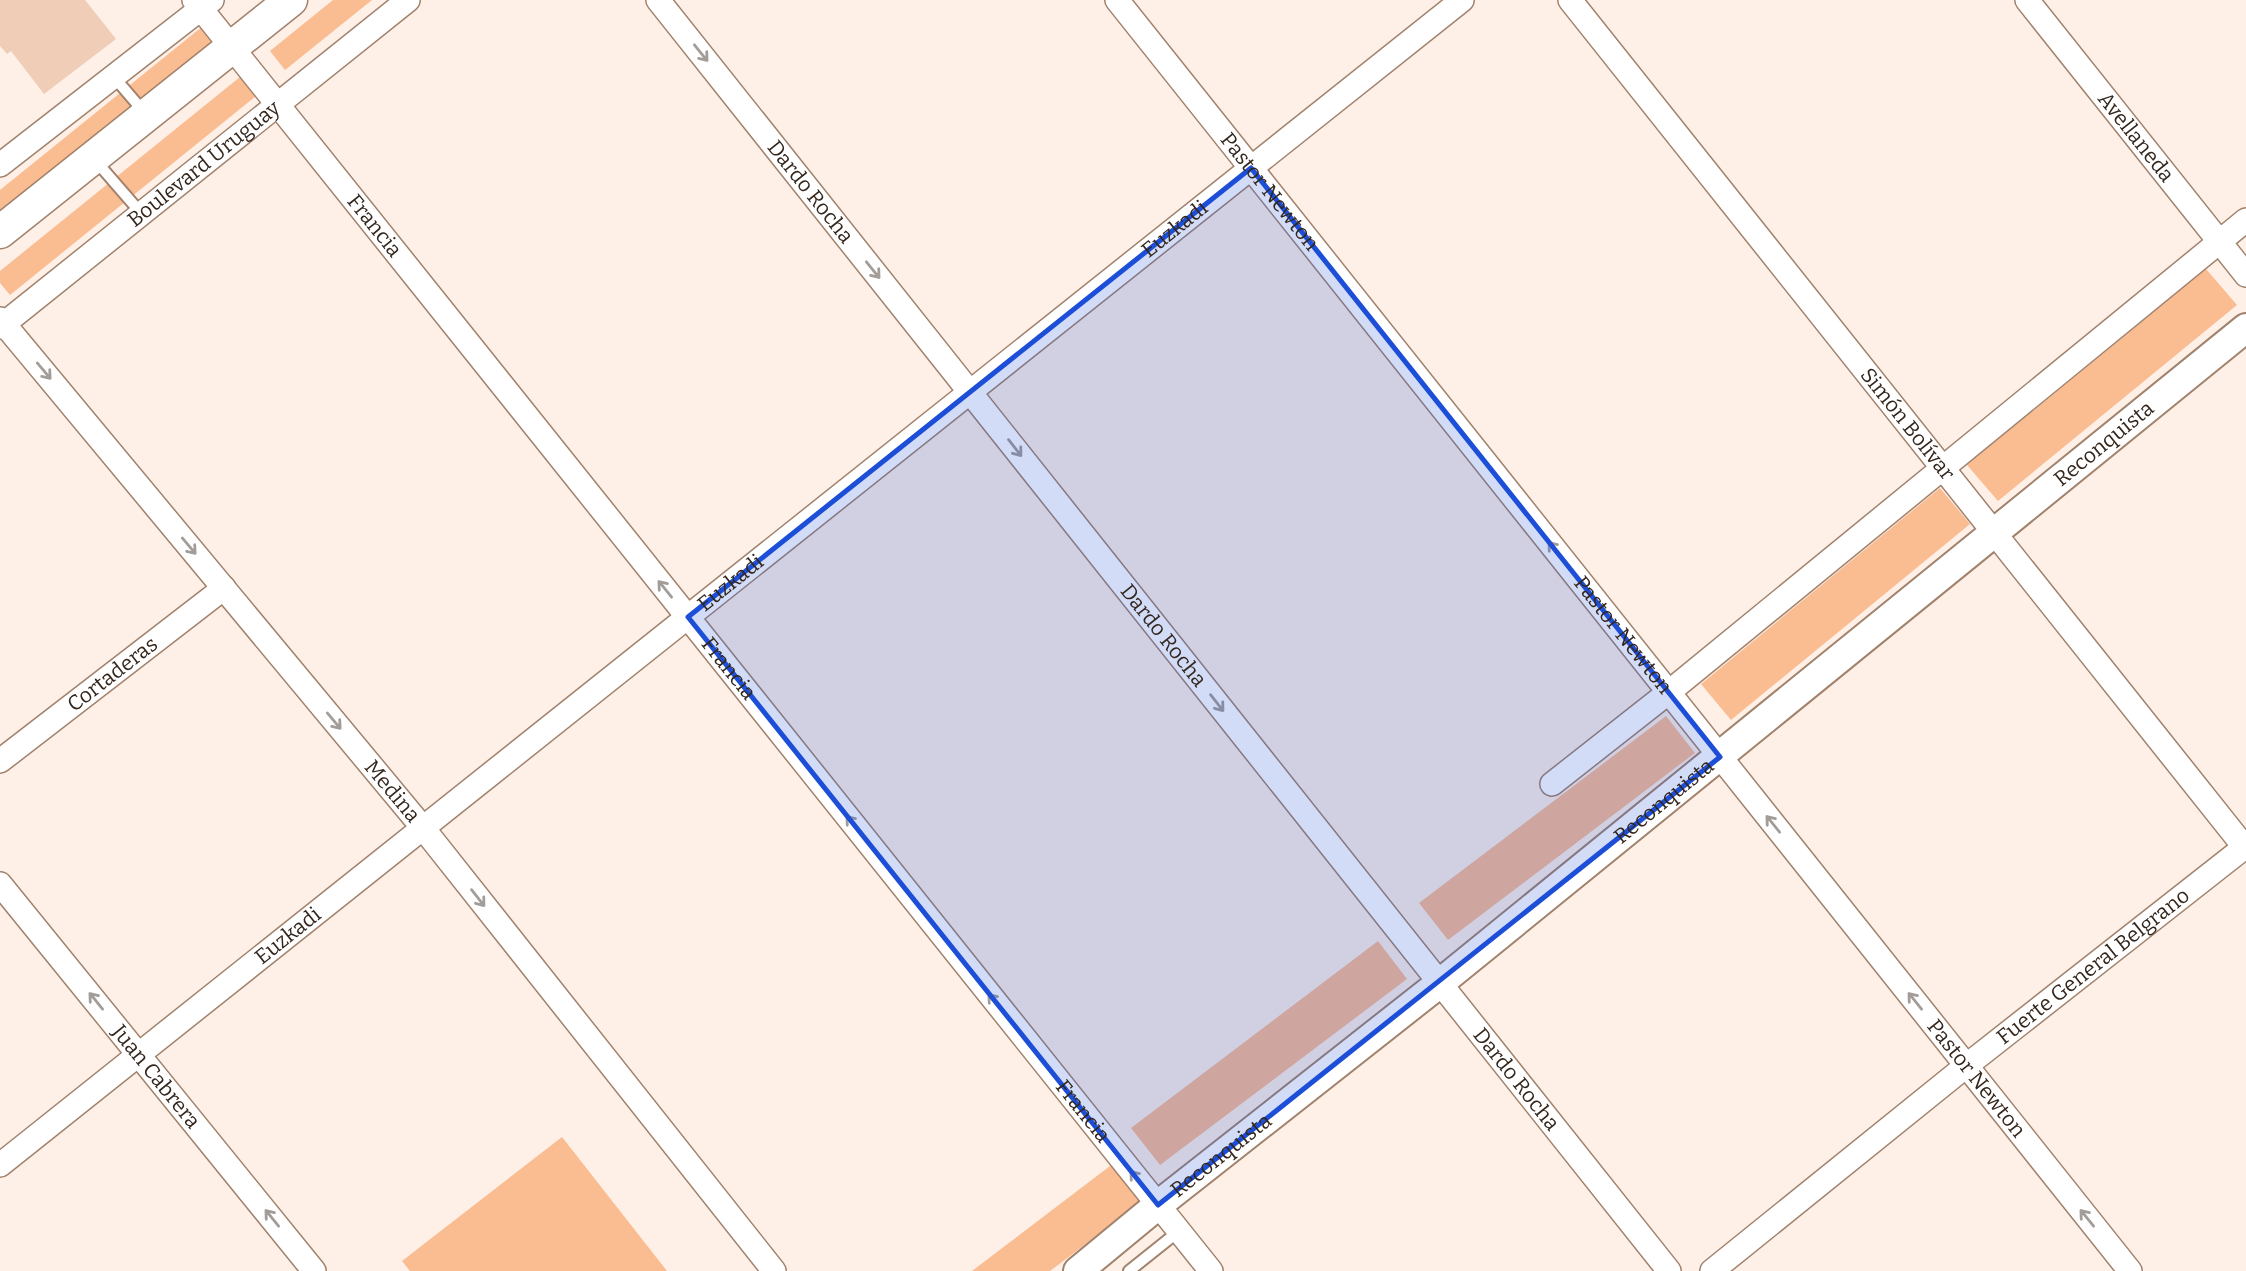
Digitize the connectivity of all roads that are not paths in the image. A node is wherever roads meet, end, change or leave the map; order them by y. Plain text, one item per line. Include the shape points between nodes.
1 (291, 0) edge
2 (408, 0) edge
3 (659, 0) edge
4 (1117, 0) edge
5 (1462, 0) edge
6 (1570, 0) edge
7 (2027, 0) edge
8 (202, 3) edge
9 (232, 47) junction
10 (114, 77) junction
11 (278, 103) junction
12 (147, 115) junction
13 (93, 158) junction
14 (0, 165) edge
15 (1251, 168) junction
16 (141, 213) junction
17 (2246, 220) edge
18 (0, 232) edge
19 (2219, 242) junction
20 (2246, 275) edge
21 (1, 323) edge
22 (2246, 328) edge
23 (970, 392) junction
24 (1942, 468) junction
25 (1993, 531) junction
26 (224, 588) junction
27 (688, 617) junction
28 (1669, 692) junction
29 (1720, 757) junction
30 (0, 761) edge
31 (1552, 784) dead end
32 (423, 828) junction
33 (2245, 847) edge
34 (0, 884) edge
35 (1440, 983) junction
36 (140, 1053) junction
37 (1966, 1066) junction
38 (0, 1165) edge
39 (1158, 1205) junction
40 (1179, 1231) junction
41 (314, 1271) edge
42 (774, 1271) edge
43 (1078, 1271) edge
44 (1129, 1271) edge
45 (1211, 1271) edge
46 (1669, 1271) edge
47 (1712, 1271) edge
48 (2130, 1271) edge

1 - 9 main road
2 - 11 street, Boulevard Uruguay
3 -> 23 street, Dardo Rocha
4 - 15 street, Pastor Newton
5 - 15 street, Euzkadi
6 - 24 street, Simón Bolívar
7 - 19 street, Avellaneda
8 - 9 street, Francia
8 - 10 street
9 - 11 street, Francia
9 - 12 main road
10 - 12 lane
10 - 14 street
11 - 16 street, Boulevard Uruguay
27 -> 11 street, Francia
12 - 13 main road
13 - 16 lane
13 - 18 main road
15 - 23 street, Euzkadi
28 -> 15 street, Pastor Newton
16 - 21 street, Boulevard Uruguay
17 - 19 street
19 - 20 street, Avellaneda
19 - 24 street
21 -> 26 street, Medina
22 - 25 street, Reconquista
23 - 27 street, Euzkadi
23 -> 35 street, Dardo Rocha
24 - 25 street, Simón Bolívar
24 - 28 street
25 - 29 street, Reconquista
25 - 33 street, Simón Bolívar
26 - 30 street, Cortaderas
26 -> 32 street, Medina
27 - 32 street, Euzkadi
39 -> 27 street, Francia
28 - 29 street, Pastor Newton
28 - 31 street
29 - 35 street, Reconquista
37 -> 29 street, Pastor Newton
32 - 36 street, Euzkadi
32 -> 42 street, Medina
33 - 37 street, Fuerte General Belgrano
36 -> 34 street, Juan Cabrera
35 - 39 street, Reconquista
35 - 46 street, Dardo Rocha
36 - 38 street, Euzkadi
41 -> 36 street, Juan Cabrera
37 - 47 street, Fuerte General Belgrano
48 -> 37 street, Pastor Newton
39 - 40 street, Francia
39 - 43 street, Reconquista
40 - 44 lane
40 - 45 street, Francia

